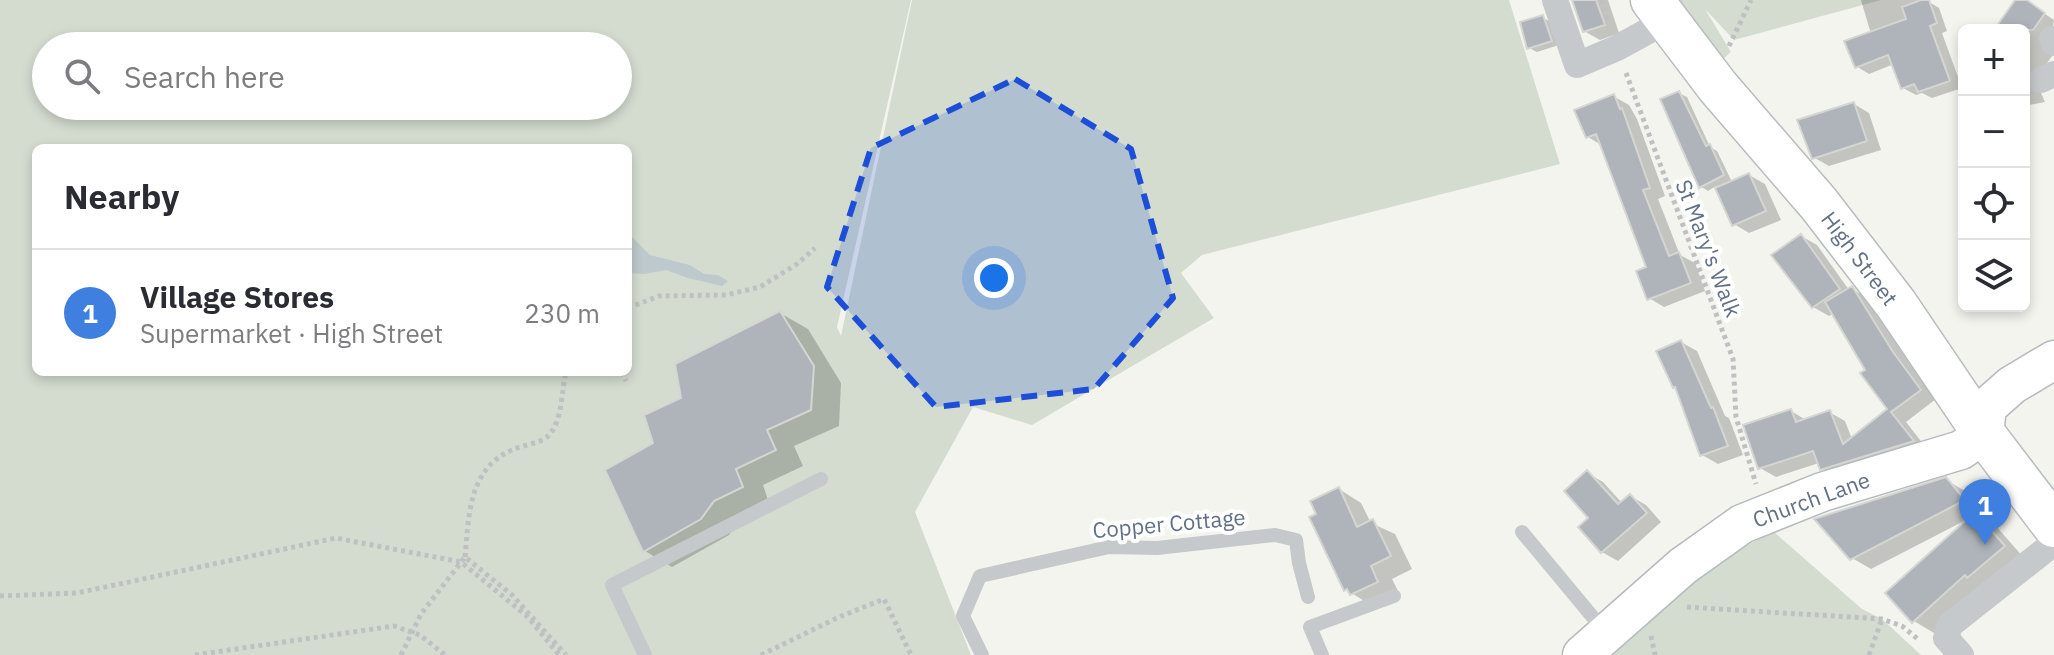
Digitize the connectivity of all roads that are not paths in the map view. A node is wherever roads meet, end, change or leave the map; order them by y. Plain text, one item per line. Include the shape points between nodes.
1 (1555, 0) edge
2 (1660, 10) edge
3 (2054, 360) edge
4 (1984, 434) junction
5 (821, 479) dead end
6 (2054, 526) edge
7 (1522, 532) dead end
8 (2054, 543) edge
9 (1394, 596) dead end
10 (1308, 597) dead end
11 (1594, 644) edge
12 (645, 655) edge
13 (982, 655) edge
14 (1322, 655) edge
15 (1961, 655) edge

1 - 2 street via 1577,65 1617,48
2 - 4 main road, High Street via 1887,292
3 - 4 street via 1987,407
4 - 6 main road, High Street
4 - 11 street, Church Lane via 1961,450 1822,492 1742,524 1683,566
5 - 12 lane via 612,585
7 - 11 lane
8 - 15 street via 1950,625 1946,638
9 - 14 lane via 1310,627
10 - 13 lane, Copper Cottage via 1296,540 1275,535 1157,548 1109,547 980,576 963,616

